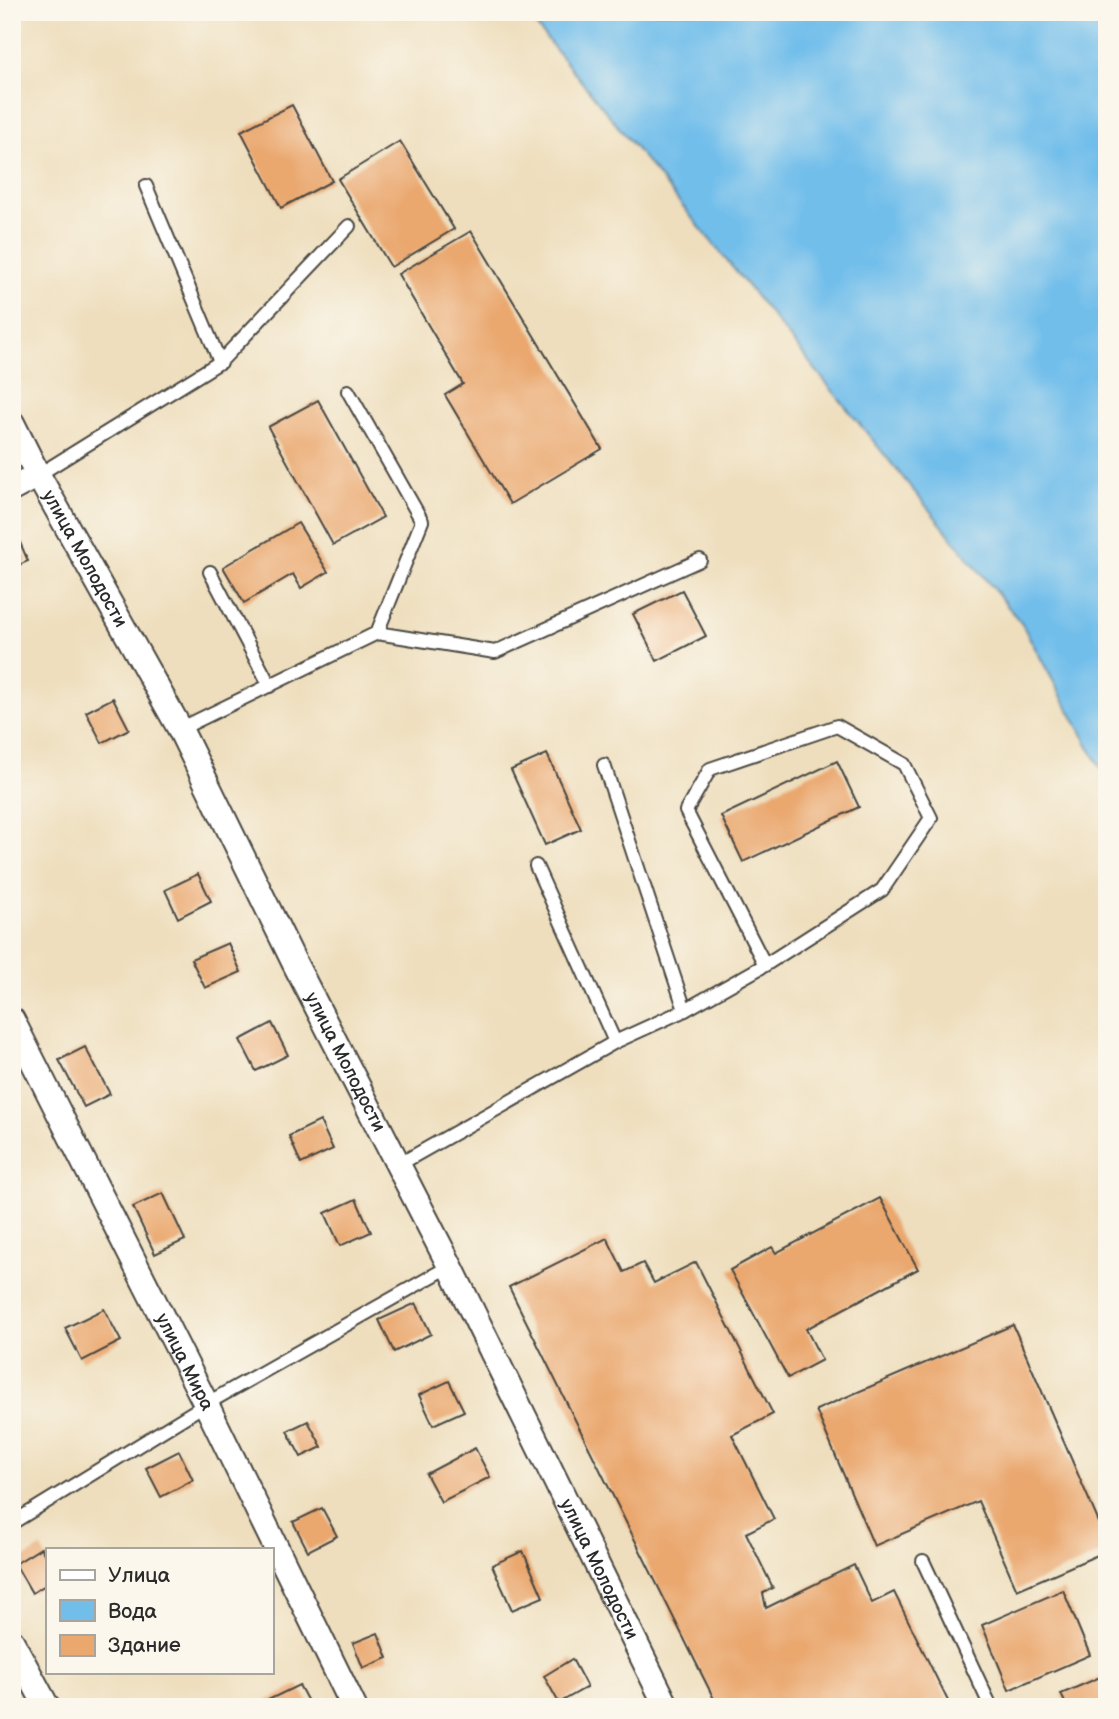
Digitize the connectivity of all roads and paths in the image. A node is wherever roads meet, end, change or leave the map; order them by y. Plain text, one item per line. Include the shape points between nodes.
1 (146, 186) dead end
2 (349, 226) dead end
3 (220, 362) junction
4 (348, 391) dead end
5 (12, 423) edge
6 (38, 475) junction
7 (12, 489) edge
8 (700, 560) dead end
9 (210, 572) dead end
10 (377, 634) junction
11 (270, 686) junction
12 (180, 729) junction
13 (604, 765) dead end
14 (536, 866) dead end
15 (765, 965) junction
16 (685, 1010) junction
17 (12, 1020) edge
18 (615, 1042) junction
19 (398, 1165) junction
20 (450, 1266) junction
21 (206, 1404) junction
22 (12, 1522) edge
23 (923, 1562) dead end
24 (12, 1642) edge
25 (47, 1707) edge
26 (354, 1707) edge
27 (667, 1707) edge
28 (991, 1707) edge

1 - 3 lane
2 - 3 lane
3 - 6 lane
4 - 10 lane via 422,521
5 - 6 street, улица Молодости
6 - 7 street
6 - 12 street, улица Молодости
8 - 10 lane via 495,652
9 - 11 lane
10 - 11 lane
11 - 12 lane
12 - 19 street, улица Молодости
13 - 16 lane
14 - 18 lane
15 - 15 lane via 686,811 710,769 837,726 904,764 931,818 882,890
15 - 16 lane
16 - 18 lane
17 - 21 street, улица Мира
18 - 19 lane
19 - 20 street, улица Молодости
20 - 21 lane
20 - 27 street, улица Молодости
21 - 22 lane
21 - 26 street, улица Мира
23 - 28 lane
24 - 25 street

